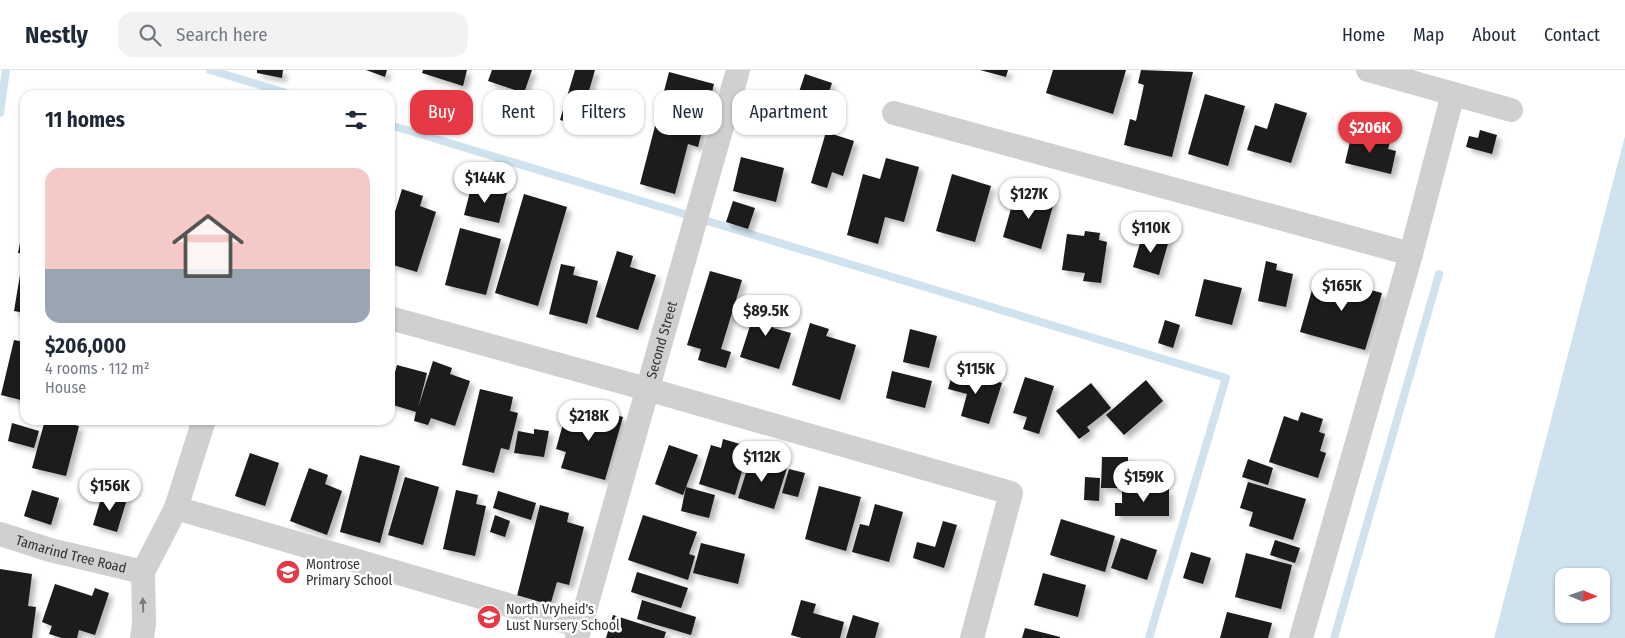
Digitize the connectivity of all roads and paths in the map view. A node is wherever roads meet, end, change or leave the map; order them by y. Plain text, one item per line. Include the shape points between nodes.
1 (737, 70) edge
2 (1368, 70) edge
3 (1452, 94) junction
4 (1510, 110) dead end
5 (894, 113) dead end
6 (1411, 254) junction
7 (395, 319) edge
8 (647, 389) junction
9 (202, 425) edge
10 (176, 508) junction
11 (0, 534) edge
12 (143, 572) junction
13 (579, 632) edge
14 (142, 638) edge
15 (972, 638) edge
16 (1301, 638) edge

1 - 8 street, Second Street
2 - 3 street
3 - 4 street
3 - 6 street
5 - 6 street
6 - 16 street
7 - 8 street
8 - 13 street, Second Street
8 - 15 street via 1011,493
9 - 10 street
10 - 12 street
10 - 13 street
11 - 12 street, Tamarind Tree Road via 50,550
14 -> 12 street

